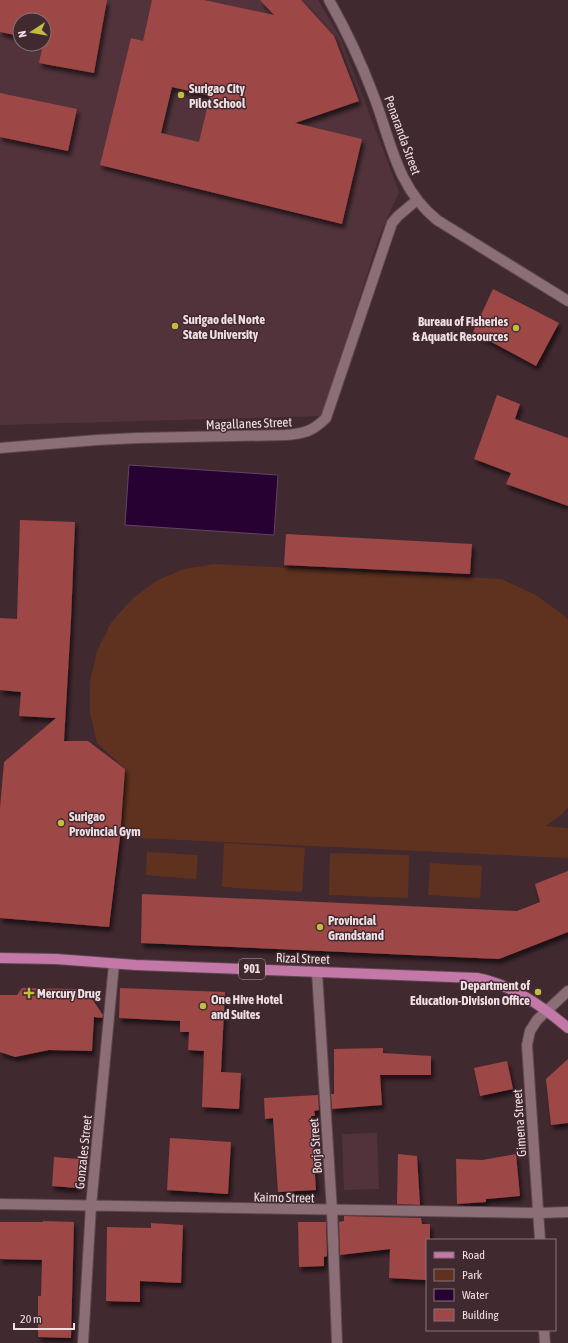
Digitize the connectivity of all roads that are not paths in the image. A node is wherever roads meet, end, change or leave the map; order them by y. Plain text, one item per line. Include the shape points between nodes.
1 (329, 0) edge
2 (417, 200) junction
3 (568, 301) edge
4 (0, 448) edge
5 (0, 958) edge
6 (114, 964) junction
7 (317, 972) junction
8 (568, 991) edge
9 (547, 1011) junction
10 (568, 1028) edge
11 (0, 1204) edge
12 (91, 1206) junction
13 (332, 1211) junction
14 (568, 1212) edge
15 (539, 1213) junction
16 (540, 1239) edge
17 (544, 1331) edge
18 (83, 1343) edge
19 (337, 1343) edge
20 (545, 1343) edge

1 - 2 street, Penaranda Street via 365,72 389,145
2 - 3 street, Penaranda Street via 438,220
2 - 4 street, Magallanes Street via 392,223 326,418 309,432 285,436 97,440
5 - 6 main road, Rizal Street / 901
6 - 7 main road, Rizal Street / 901
6 - 12 street, Gonzales Street
7 - 9 main road, Rizal Street / 901 via 477,978 509,987
7 - 13 street, Borja Street
8 - 9 street
9 - 10 main road, Rizal Street / 901
9 - 15 street, Gimena Street via 530,1031 527,1045
11 - 12 street, Kaimo Street
12 - 13 street, Kaimo Street
12 - 18 street, Gonzales Street
13 - 15 street, Kaimo Street
13 - 19 street, Borja Street
14 - 15 street, Kaimo Street
15 - 16 street, Gimena Street
17 - 20 street

